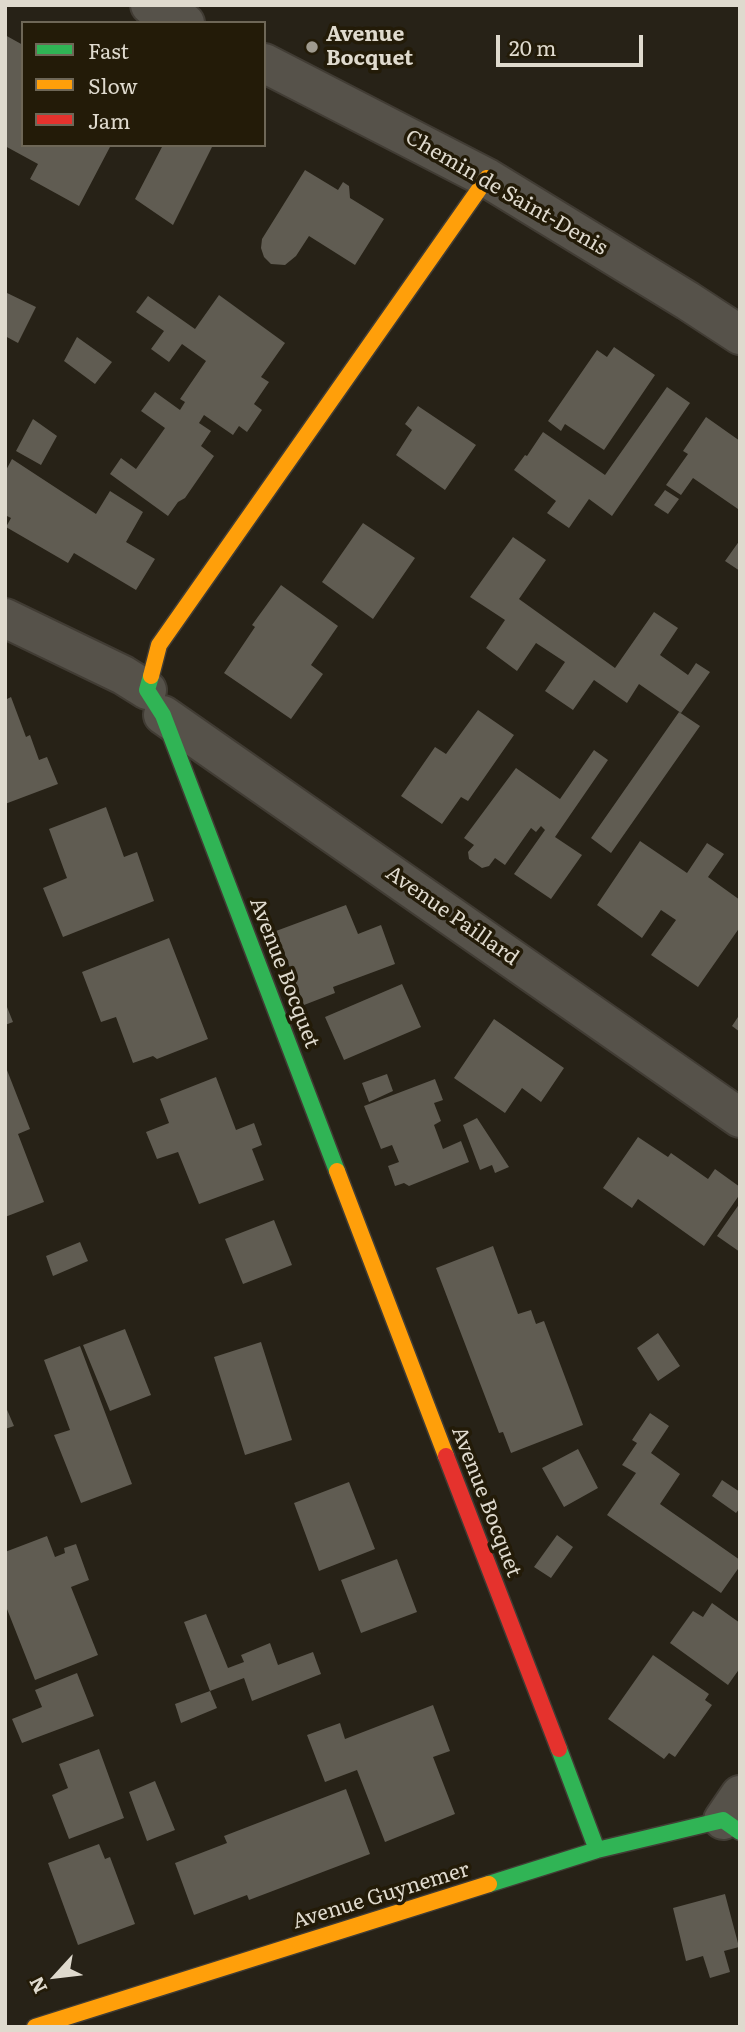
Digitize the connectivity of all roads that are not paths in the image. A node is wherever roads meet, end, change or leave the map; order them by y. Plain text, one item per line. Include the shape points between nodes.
1 (150, 5) edge
2 (180, 21) edge
3 (266, 64) edge
4 (487, 178) junction
5 (740, 335) edge
6 (5, 618) edge
7 (155, 703) junction
8 (740, 1118) edge
9 (734, 1816) edge
10 (597, 1850) junction
11 (36, 2027) edge

1 - 2 street
3 - 4 street, Chemin de Saint-Denis
4 - 5 street, Chemin de Saint-Denis
4 - 7 street via 159,645
6 - 7 street, Avenue Paillard via 123,675
7 - 8 street, Avenue Paillard
7 - 10 street, Avenue Bocquet
9 - 10 street, Avenue Guynemer
10 - 11 street, Avenue Guynemer

